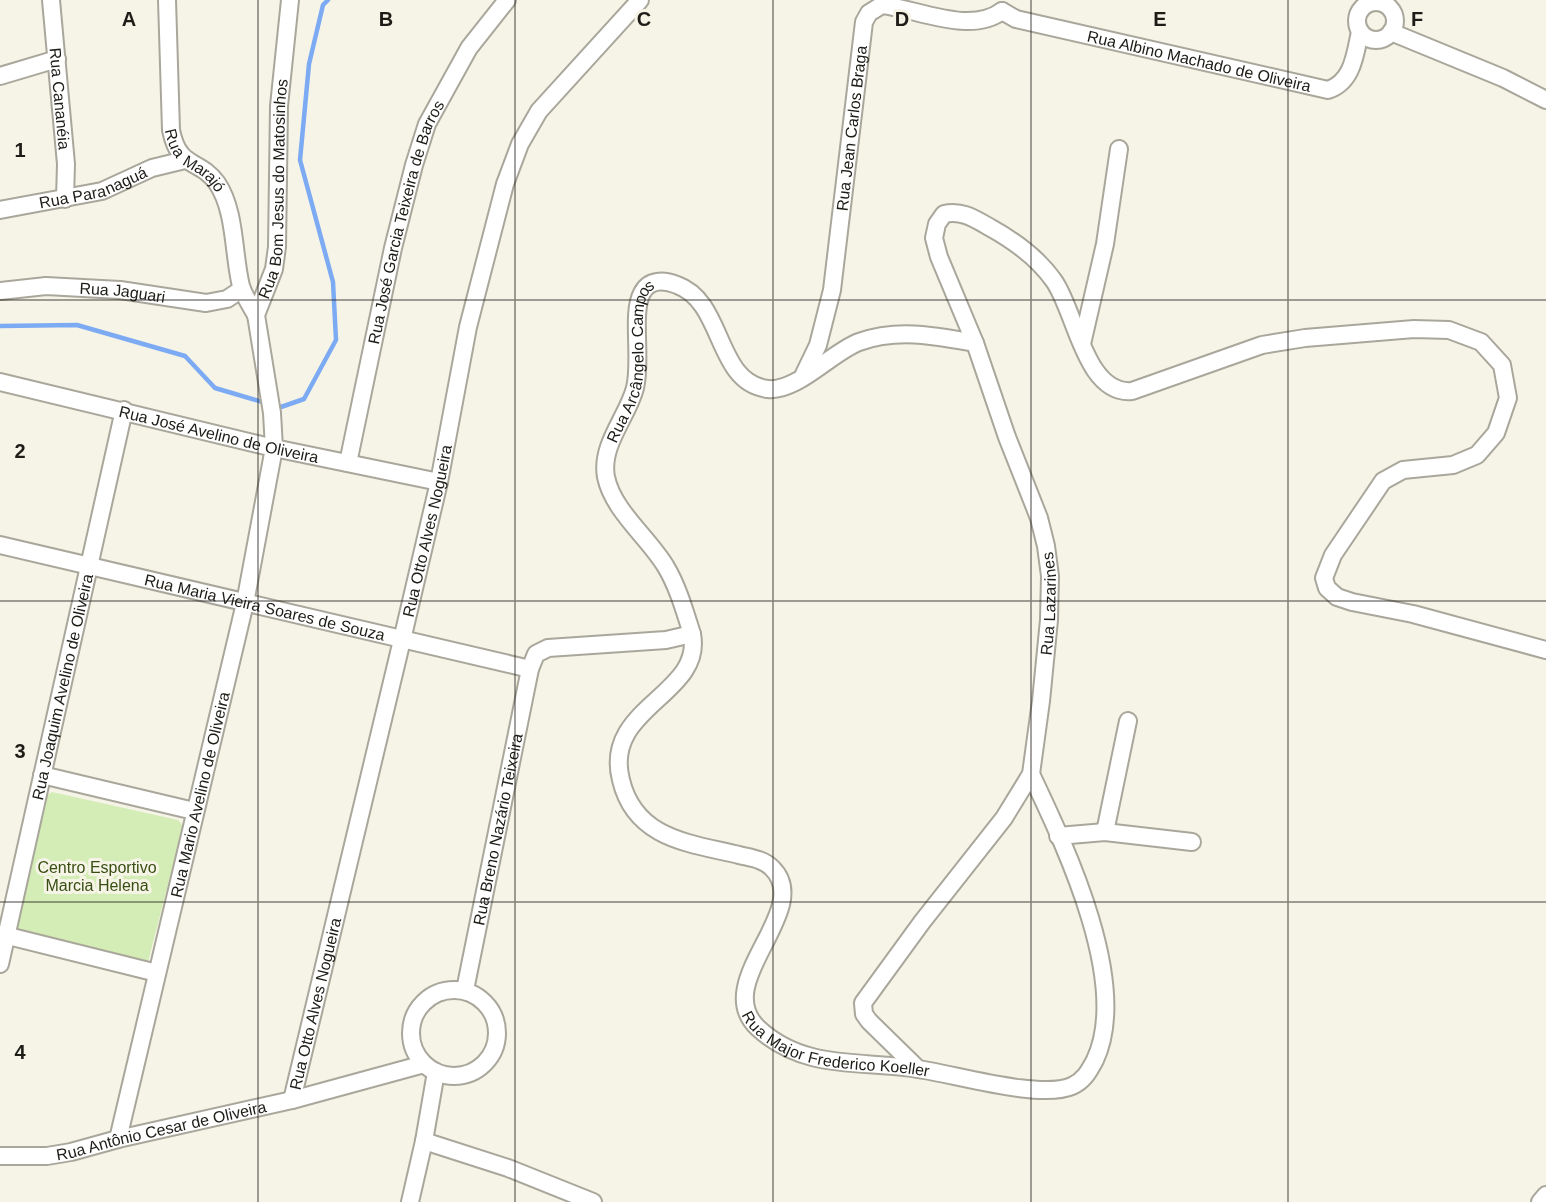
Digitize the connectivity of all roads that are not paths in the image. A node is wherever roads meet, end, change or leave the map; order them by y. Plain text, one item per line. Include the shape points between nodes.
1 (51, 0) edge
2 (167, 0) edge
3 (290, 0) edge
4 (507, 0) edge
5 (640, 0) edge
6 (1370, 2) edge
7 (1002, 6) edge
8 (1360, 32) junction
9 (1391, 32) junction
10 (57, 59) junction
11 (0, 76) edge
12 (1546, 100) edge
13 (1119, 150) dead end
14 (185, 160) junction
15 (65, 199) junction
16 (0, 210) edge
17 (242, 289) junction
18 (0, 291) edge
19 (256, 315) junction
20 (975, 343) junction
21 (1082, 344) junction
22 (802, 378) junction
23 (0, 382) edge
24 (124, 410) junction
25 (274, 448) junction
26 (348, 463) junction
27 (439, 482) junction
28 (0, 544) edge
29 (89, 567) junction
30 (245, 603) junction
31 (692, 634) junction
32 (402, 640) junction
33 (1546, 650) edge
34 (530, 669) junction
35 (1128, 721) dead end
36 (1031, 774) junction
37 (42, 775) junction
38 (194, 811) junction
39 (1105, 832) junction
40 (1058, 836) junction
41 (1192, 842) dead end
42 (3, 935) edge
43 (0, 964) edge
44 (157, 973) junction
45 (465, 990) junction
46 (430, 1068) junction
47 (918, 1069) junction
48 (292, 1100) junction
49 (118, 1138) junction
50 (424, 1141) junction
51 (0, 1156) edge
52 (1546, 1196) edge
53 (410, 1202) edge
54 (593, 1202) edge
55 (1540, 1202) edge

1 - 10 street, Rua Cananéia
2 - 14 street, Rua Marajó via 171,130 174,146
3 - 19 street, Rua Bom Jesus do Matosinhos via 279,106 277,247 274,269
4 - 26 street, Rua José Garcia Teixeira de Barros via 470,48 427,124 393,248
5 - 27 street, Rua Otto Alves Nogueira via 539,111 520,144 505,184 470,317
6 - 8 street via 1358,15
6 - 9 street via 1391,10 1395,21
7 - 8 street, Rua Albino Machado de Oliveira via 1016,19 1329,90 1339,86 1348,75
7 - 22 street, Rua Jean Carlos Braga via 993,18 970,21 882,5 869,13 864,22 832,290 818,345
8 - 9 street via 1376,40
9 - 12 street via 1493,73
10 - 11 street
10 - 15 street, Rua Cananéia
13 - 21 street via 1105,244
14 - 15 street, Rua Paranaguá via 152,168 102,191
14 - 17 street, Rua Marajó via 217,182 226,204
15 - 16 street, Rua Paranaguá
17 - 18 street, Rua Jaguari via 227,299 206,303 120,290 46,286
17 - 19 street, Rua Marajó
19 - 25 street, Rua Bom Jesus do Matosinhos
20 - 21 street, Rua Lazarines via 936,247 937,224 944,214 967,214 1023,248 1041,264 1056,283
20 - 22 street, Rua Arcângelo Campos via 933,335 884,334 830,356
20 - 36 street, Rua Lazarines via 1039,518 1047,556 1049,620
21 - 33 street, Rua Lazarines via 1102,381 1120,392 1262,345 1305,338 1426,329 1449,330 1481,342 1502,365 1508,398 1496,433 1478,455 1453,465 1402,470 1383,481 1334,555 1324,578 1327,588 1337,597 1352,602 1413,614
22 - 31 street, Rua Arcângelo Campos via 770,389 756,386 732,365 704,306 692,293 666,281 654,282 642,293 636,386 613,438 606,476 622,509 667,568
23 - 24 street, Rua José Avelino de Oliveira
24 - 25 street, Rua José Avelino de Oliveira
24 - 29 street, Rua Joaquim Avelino de Oliveira
25 - 26 street, Rua José Avelino de Oliveira
25 - 30 street, Rua Mario Avelino de Oliveira
26 - 27 street, Rua José Avelino de Oliveira
27 - 32 street, Rua Otto Alves Nogueira
28 - 29 street, Rua Maria Vieira Soares de Souza
29 - 30 street, Rua Maria Vieira Soares de Souza
29 - 37 street, Rua Joaquim Avelino de Oliveira
30 - 32 street, Rua Maria Vieira Soares de Souza
30 - 38 street, Rua Mario Avelino de Oliveira
31 - 34 street via 666,640 548,648 536,654
31 - 47 street, Rua Major Frederico Koeller via 695,648 686,671 631,724 622,742 618,765 627,800 646,825 663,835 761,860 779,876 780,904 746,986 746,1009 759,1029 795,1052 825,1062
32 - 34 street, Rua Maria Vieira Soares de Souza
32 - 48 street, Rua Otto Alves Nogueira
34 - 45 street, Rua Breno Nazário Teixeira
35 - 39 street
36 - 40 street, Rua Major Frederico Koeller
36 - 47 street, Rua Lazarines via 1004,818 863,1003 869,1022
37 - 38 street
37 - 42 street, Rua Joaquim Avelino de Oliveira
38 - 44 street, Rua Mario Avelino de Oliveira
39 - 40 street
39 - 41 street
40 - 47 street, Rua Major Frederico Koeller via 1090,916 1104,991 1104,1036 1091,1068 1082,1081 1057,1090
42 - 43 street, Rua Joaquim Avelino de Oliveira
42 - 44 street
44 - 49 street, Rua Mario Avelino de Oliveira
45 - 46 street via 437,993 425,1000 417,1012 411,1039 416,1053
45 - 46 street via 489,1006 496,1019 495,1047 488,1060 471,1072 450,1076
46 - 48 street, Rua Antônio Cesar de Oliveira
46 - 50 street
48 - 49 street, Rua Antônio Cesar de Oliveira
49 - 51 street, Rua Antônio Cesar de Oliveira via 47,1156
50 - 53 street
50 - 54 street via 508,1168
52 - 55 street

